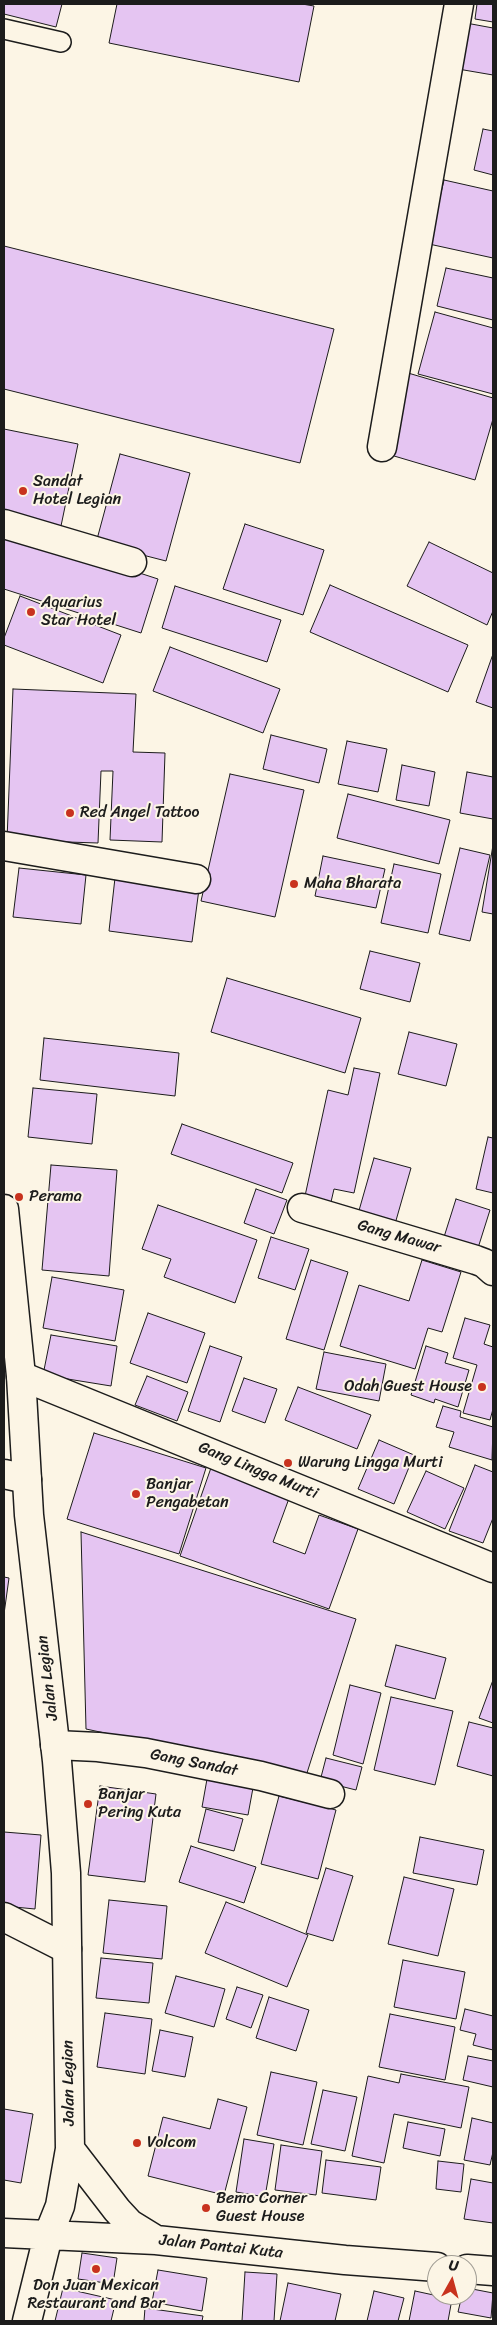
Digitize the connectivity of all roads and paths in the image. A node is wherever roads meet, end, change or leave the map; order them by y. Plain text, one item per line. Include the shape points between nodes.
1 (459, 4) edge
2 (4, 29) edge
3 (61, 42) dead end
4 (382, 447) dead end
5 (4, 524) edge
6 (132, 562) dead end
7 (4, 846) edge
8 (196, 879) dead end
9 (302, 1208) dead end
10 (4, 1210) edge
11 (493, 1271) edge
12 (21, 1376) junction
13 (15, 1477) edge
14 (493, 1568) edge
15 (55, 1745) junction
16 (330, 1794) dead end
17 (4, 1917) edge
18 (67, 1949) junction
19 (70, 2149) junction
20 (4, 2233) edge
21 (48, 2236) junction
22 (156, 2240) junction
23 (427, 2265) edge
24 (477, 2270) edge
25 (493, 2271) edge
26 (26, 2321) edge

1 - 4 street
2 - 3 lane
5 - 6 street
7 - 8 street
9 - 11 street, Gang Mawar via 476,1260
10 - 12 street, Jalan Legian
12 - 13 street, Jalan Legian
12 - 14 street, Gang Lingga Murti
13 - 15 street, Jalan Legian via 29,1515
15 - 16 street, Gang Sandat via 155,1755 261,1776
15 - 18 street, Jalan Legian via 66,1873
17 - 18 street
18 - 19 street, Jalan Legian
19 - 21 street, Jalan Legian via 60,2206
19 - 22 street via 130,2224
20 - 21 street, Jalan Pantai Kuta
21 - 22 street, Jalan Pantai Kuta
21 - 26 street, Jalan Legian
22 - 23 street, Jalan Pantai Kuta
24 - 25 street

